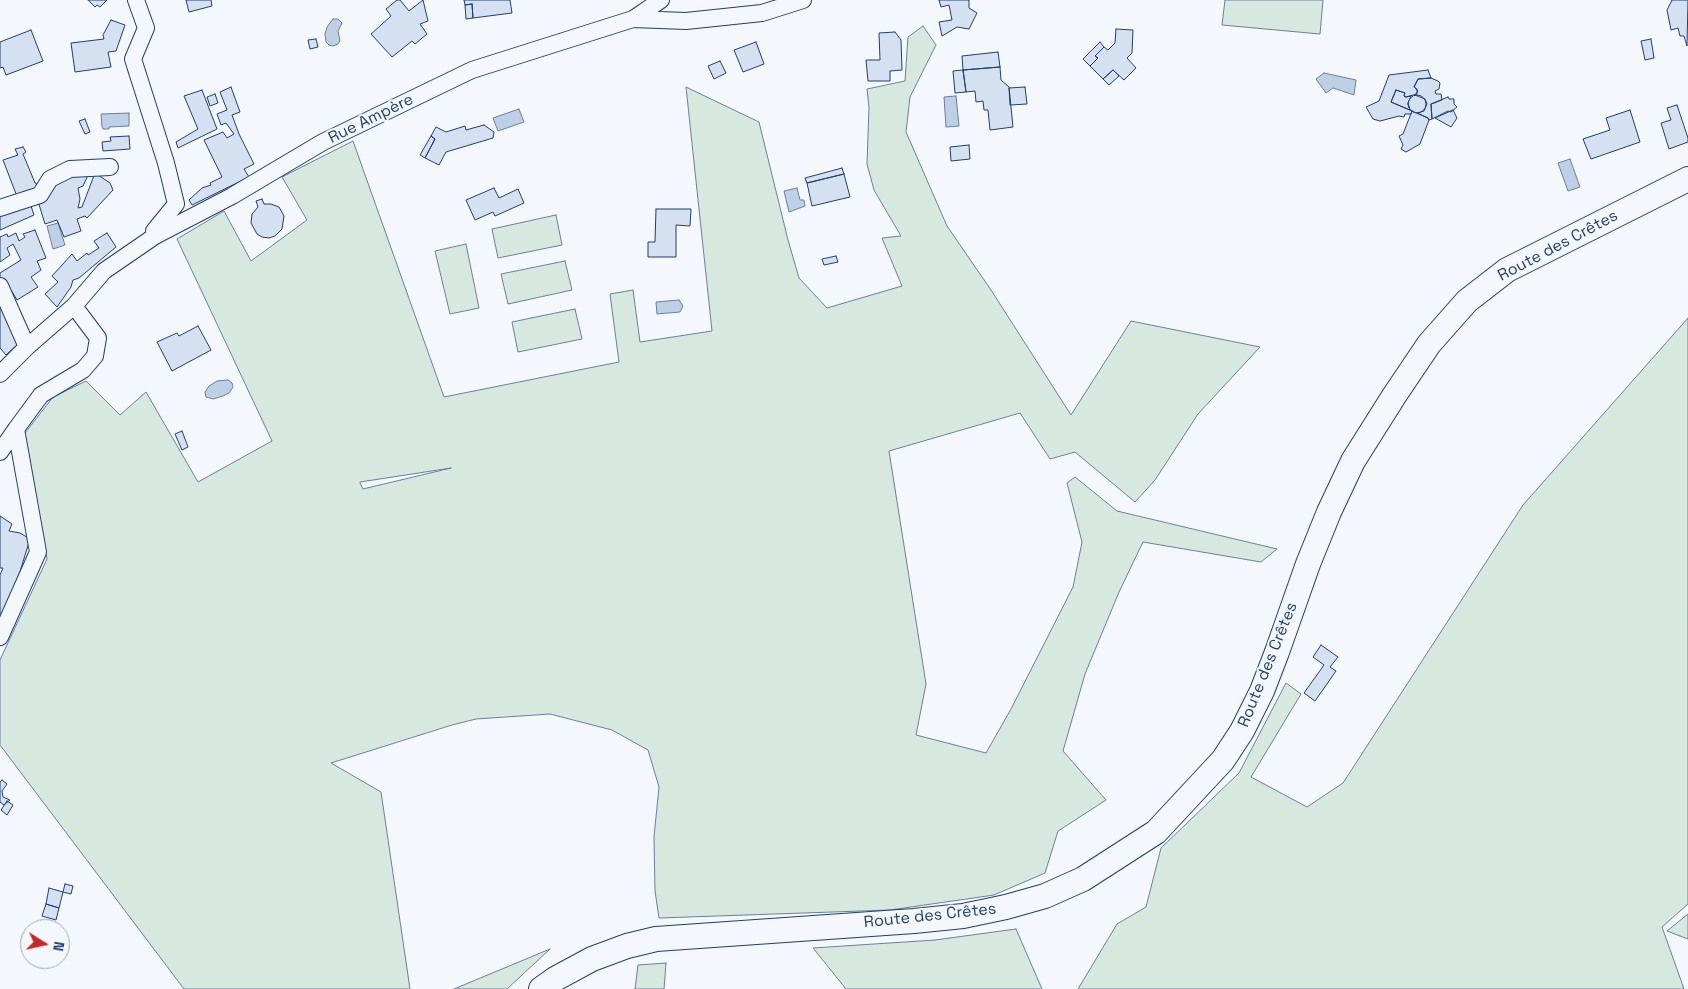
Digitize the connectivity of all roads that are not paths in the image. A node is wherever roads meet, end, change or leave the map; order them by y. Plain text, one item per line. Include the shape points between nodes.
1 (136, 0) edge
2 (661, 0) edge
3 (803, 0) edge
4 (633, 19) junction
5 (110, 167) dead end
6 (1688, 179) edge
7 (0, 208) edge
8 (155, 236) junction
9 (0, 286) edge
10 (74, 306) junction
11 (27, 347) junction
12 (0, 374) edge
13 (16, 429) junction
14 (0, 452) edge
15 (0, 637) edge
16 (541, 989) edge

1 - 8 street via 146,28 133,59 176,204 154,231
2 - 4 street
3 - 4 street, Rue Ampère via 762,13 686,21
4 - 8 street, Rue Ampère via 472,70 323,142 232,196
5 - 7 street via 70,169 50,179 40,195
6 - 16 street, Route des Crêtes via 1507,270 1467,301 1429,344 1353,461 1328,512 1278,652 1242,731 1223,760 1156,832 1083,879 1045,896 1006,907 914,921 656,939 592,959
8 - 10 street, Rue Ampère via 104,272
9 - 11 street
10 - 11 street, Rue Ampère
10 - 13 street via 98,338 95,356 83,370 42,395
11 - 12 street, Rue Ampère
13 - 14 street
13 - 15 street via 38,552

